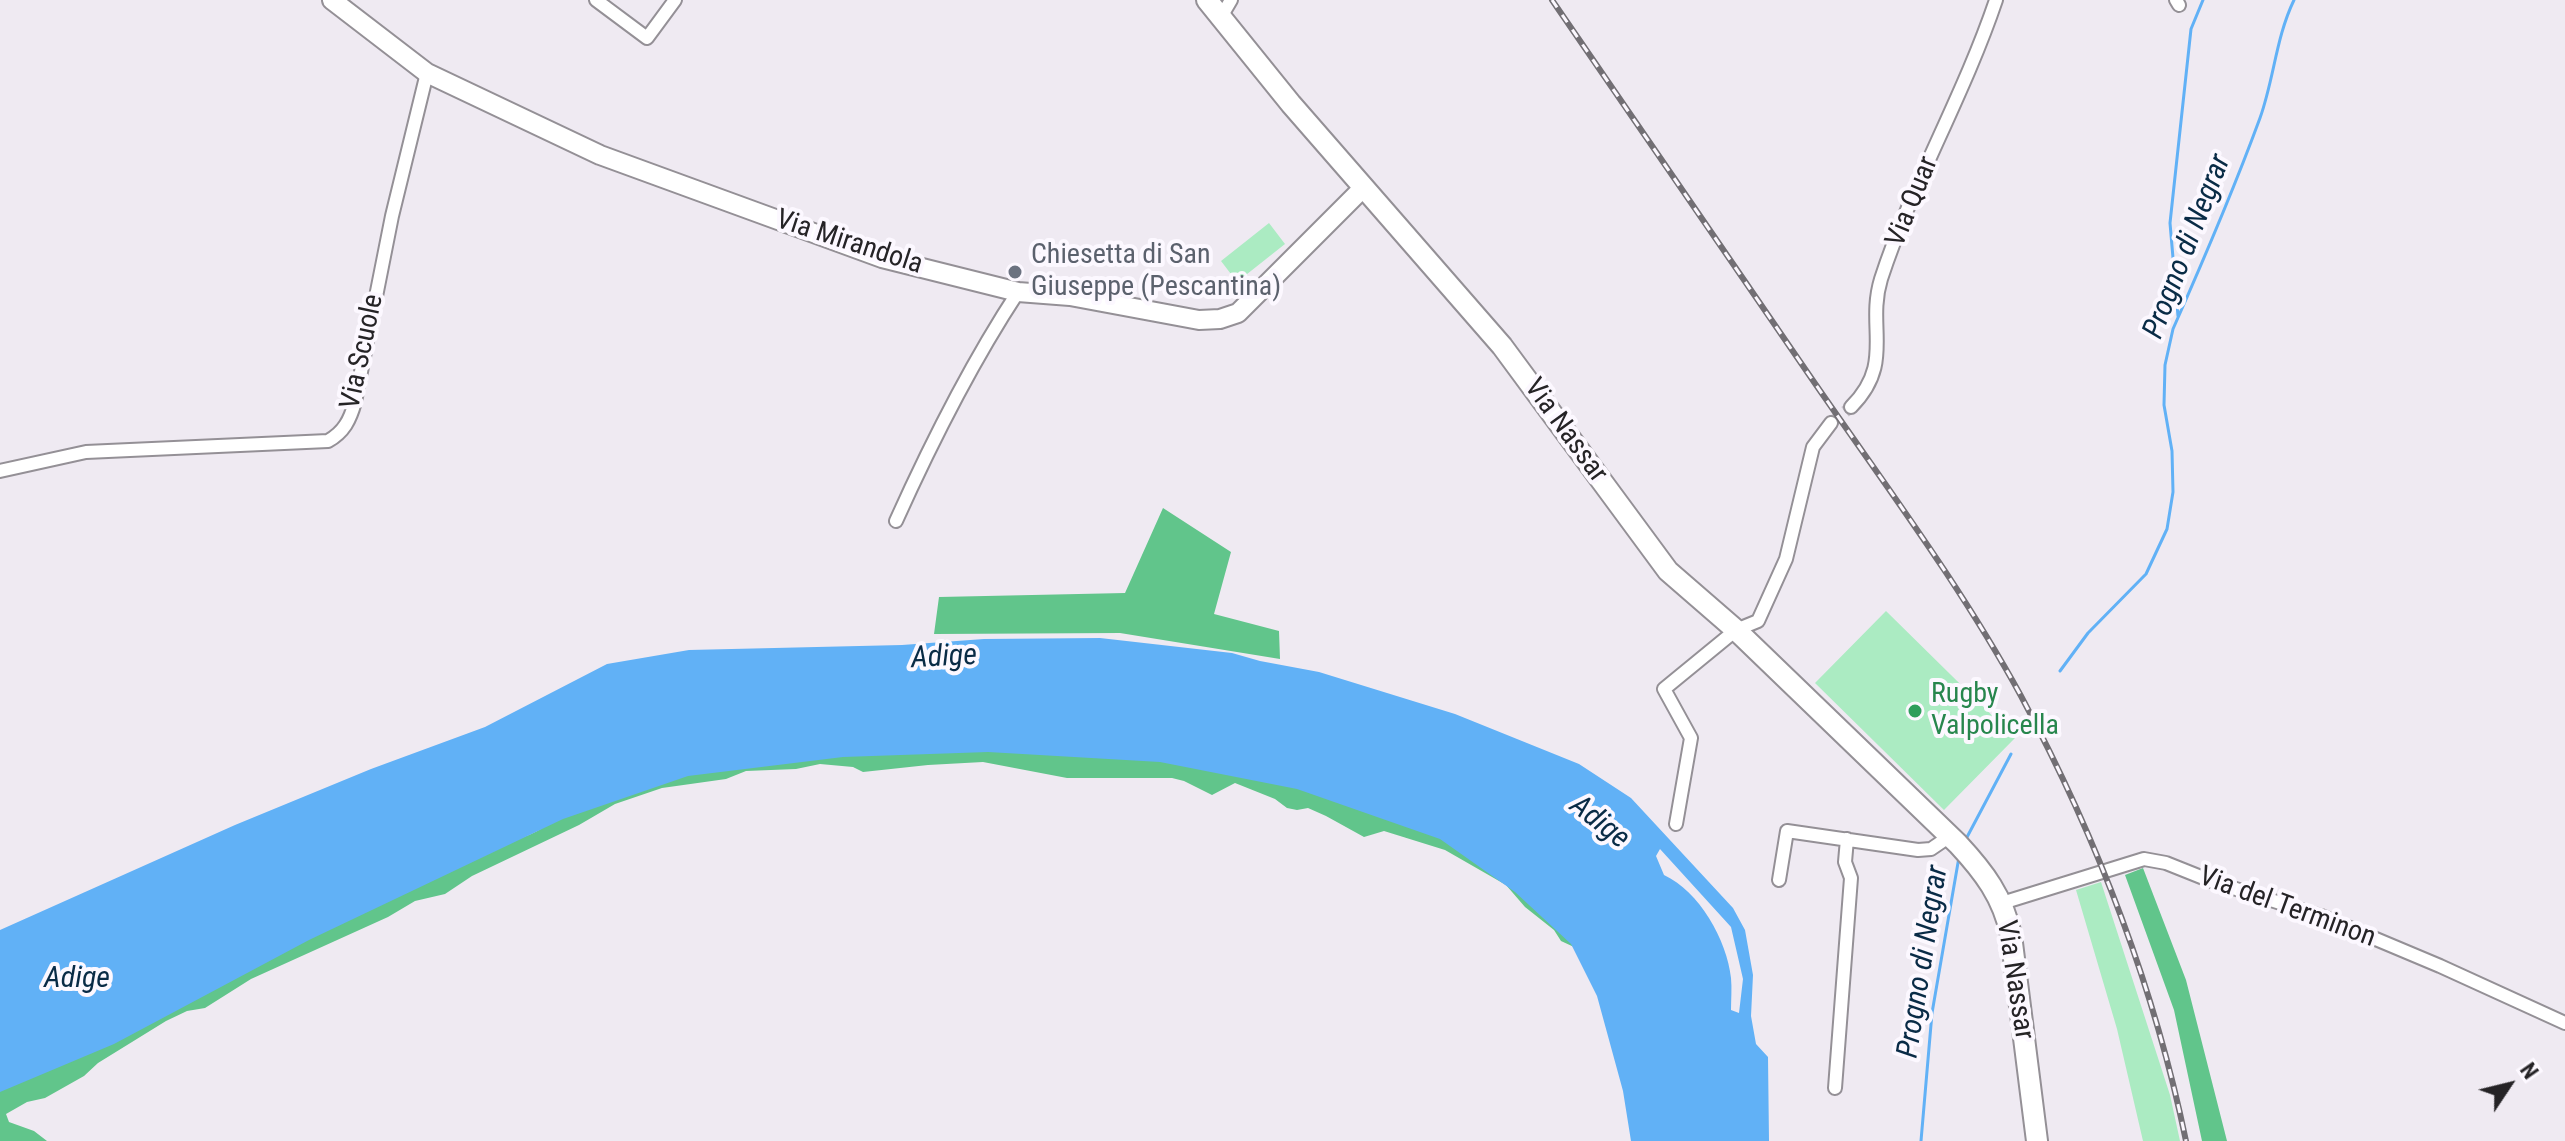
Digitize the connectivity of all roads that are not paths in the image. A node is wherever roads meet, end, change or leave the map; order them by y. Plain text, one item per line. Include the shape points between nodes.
1 (332, 0) edge
2 (596, 0) edge
3 (675, 0) edge
4 (1207, 0) edge
5 (1996, 0) edge
6 (1226, 9) edge
7 (427, 73) junction
8 (1363, 188) junction
9 (1018, 292) junction
10 (1851, 407) tunnel mouth
11 (1831, 423) tunnel mouth
12 (0, 471) edge
13 (896, 521) dead end
14 (1736, 630) junction
15 (1676, 824) dead end
16 (1847, 839) junction
17 (1954, 840) junction
18 (1779, 880) dead end
19 (2002, 903) junction
20 (2565, 1023) edge
21 (1835, 1088) dead end
22 (2037, 1141) edge

1 - 7 street, Via Mirandola
2 - 3 street via 647,38
4 - 6 main road, Via Nassar
5 - 10 street, Via Quar via 1880,282 1873,376
6 - 8 main road, Via Nassar via 1291,104
7 - 9 street, Via Mirandola via 600,155 882,258
7 - 12 street, Via Scuole via 355,402 339,435 328,441 86,452
8 - 9 street, Via Mirandola via 1238,313 1220,319
8 - 14 main road, Via Nassar via 1502,346 1668,571
9 - 13 street via 940,423
11 - 14 street via 1813,447 1781,572 1758,621
14 - 15 street via 1664,689 1691,738
14 - 17 main road, Via Nassar
16 - 17 street via 1918,850
16 - 18 street via 1787,831
16 - 21 street via 1845,862 1851,878
17 - 19 main road, Via Nassar
19 - 20 street, Via del Terminon via 2144,859 2166,863 2321,916
19 - 22 main road, Via Nassar via 2011,935

